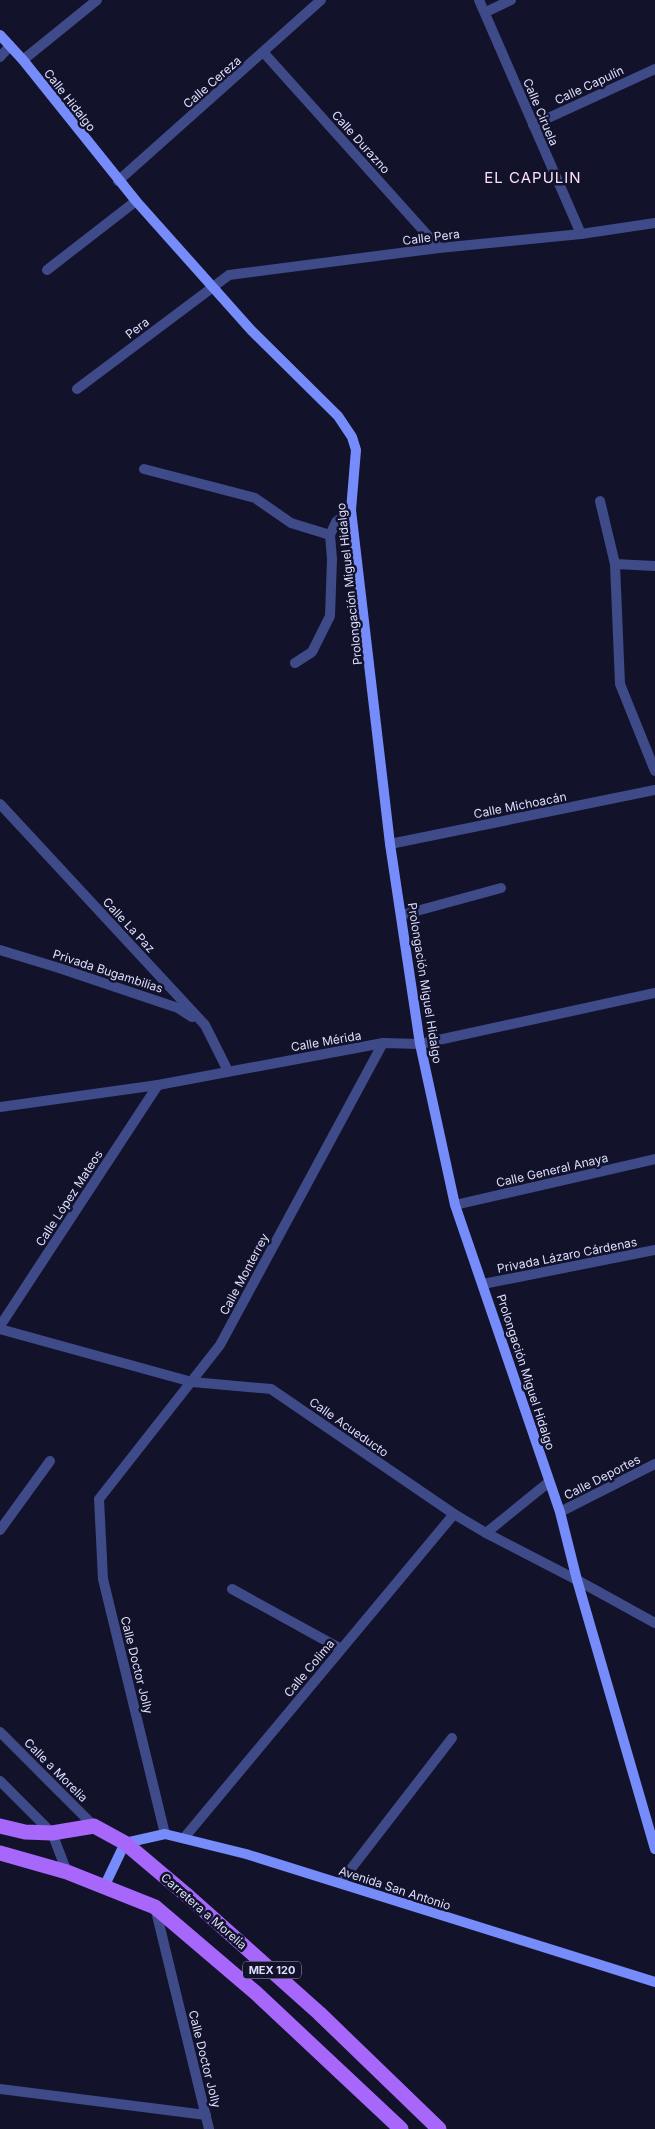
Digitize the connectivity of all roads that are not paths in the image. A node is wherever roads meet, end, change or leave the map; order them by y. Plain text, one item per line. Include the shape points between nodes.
1 (97, 0) edge
2 (321, 0) edge
3 (479, 0) edge
4 (511, 0) edge
5 (486, 12) junction
6 (0, 35) edge
7 (10, 46) junction
8 (264, 53) junction
9 (0, 57) edge
10 (23, 60) junction
11 (655, 69) edge
12 (533, 125) junction
13 (118, 181) junction
14 (136, 201) junction
15 (655, 223) edge
16 (581, 234) junction
17 (439, 248) junction
18 (47, 270) dead end
19 (213, 287) junction
20 (77, 389) dead end
21 (144, 469) dead end
22 (600, 500) dead end
23 (351, 510) junction
24 (330, 534) junction
25 (616, 564) junction
26 (655, 566) edge
27 (295, 663) dead end
28 (655, 772) edge
29 (655, 790) edge
30 (0, 804) edge
31 (390, 844) junction
32 (500, 888) dead end
33 (402, 914) junction
34 (0, 950) edge
35 (655, 993) edge
36 (205, 1025) junction
37 (383, 1043) junction
38 (420, 1044) junction
39 (228, 1071) junction
40 (158, 1085) junction
41 (0, 1107) edge
42 (655, 1159) edge
43 (456, 1205) junction
44 (655, 1250) edge
45 (483, 1284) junction
46 (0, 1326) edge
47 (0, 1330) edge
48 (192, 1382) junction
49 (50, 1461) dead end
50 (655, 1464) edge
51 (549, 1482) junction
52 (99, 1499) joint
53 (560, 1512) junction
54 (454, 1514) junction
55 (2, 1524) edge
56 (486, 1534) junction
57 (577, 1580) junction
58 (232, 1589) dead end
59 (655, 1623) edge
60 (341, 1649) junction
61 (0, 1732) edge
62 (452, 1738) dead end
63 (0, 1781) edge
64 (0, 1826) edge
65 (94, 1826) junction
66 (52, 1833) junction
67 (165, 1834) junction
68 (184, 1838) junction
69 (125, 1843) junction
70 (655, 1850) edge
71 (0, 1853) edge
72 (67, 1872) junction
73 (340, 1883) junction
74 (104, 1887) junction
75 (155, 1907) junction
76 (655, 1982) edge
77 (0, 2088) edge
78 (206, 2115) junction
79 (209, 2129) edge
80 (402, 2129) edge
81 (439, 2129) edge

1 - 10 street
2 - 8 street, Calle Cereza
3 - 5 street, Calle Ciruela
4 - 5 street
5 - 12 street, Calle Ciruela
6 - 7 street, Calle Hidalgo
7 - 9 street
7 - 10 street, Calle Hidalgo
8 - 13 street, Calle Cereza
8 - 17 street, Calle Durazno
10 - 13 street, Calle Hidalgo
11 - 12 street, Calle Capulín
12 - 16 street, Calle Ciruela
13 - 14 street, Prolongación Miguel Hidalgo
14 - 18 street
14 - 19 street, Prolongación Miguel Hidalgo
15 - 16 street, Calle Pera
16 - 17 street, Calle Pera
17 - 19 street, Calle Pera via 229,275
19 - 20 street, Pera
19 - 23 street, Prolongación Miguel Hidalgo via 251,330 338,416 352,437 356,450
21 - 24 street via 255,498 291,523
22 - 25 street
23 - 24 street via 336,522
23 - 31 street, Prolongación Miguel Hidalgo
24 - 27 street via 330,616 312,652
25 - 26 street
25 - 28 street via 620,684
29 - 31 street, Calle Michoacán
30 - 36 street, Calle La Paz
31 - 33 street, Prolongación Miguel Hidalgo
32 - 33 street
33 - 38 street, Prolongación Miguel Hidalgo
34 - 36 street, Privada Bugambilias via 178,1008
35 - 38 street, Calle Mérida
36 - 39 street, Calle La Paz
37 - 38 street, Calle Mérida
37 - 39 street, Calle Mérida
37 - 48 street, Calle Monterrey via 220,1344
38 - 43 street, Prolongación Miguel Hidalgo
39 - 40 street, Calle Mérida
40 - 41 street, Calle Mérida
40 - 46 street, Calle López Mateos
42 - 43 street, Calle General Anaya
43 - 45 street, Prolongación Miguel Hidalgo
44 - 45 street, Privada Lázaro Cárdenas
45 - 51 street, Prolongación Miguel Hidalgo
47 - 48 street, Calle Acueducto
48 - 52 street, Calle Monterrey
48 - 54 street, Calle Acueducto via 271,1389
49 - 55 street
50 - 53 street, Calle Deportes
51 - 53 street, Prolongación Miguel Hidalgo
51 - 56 street
52 - 67 street, Calle Doctor Jolly via 103,1579
53 - 57 street, Prolongación Miguel Hidalgo
54 - 56 street, Calle Acueducto
54 - 60 street, Calle Colima
56 - 57 street, Calle Acueducto
57 - 59 street, Calle Acueducto
57 - 70 street, Prolongación Miguel Hidalgo
58 - 60 street
60 - 68 street, Calle Colima
61 - 65 street, Calle a Morelia
62 - 73 street
63 - 66 street
64 - 66 main road via 25,1832
65 - 66 main road
65 - 69 main road, Carretera a Morelia / MEX 120
66 - 72 street
67 - 68 street, Avenida San Antonio
67 - 69 street, Avenida San Antonio
68 - 73 street, Avenida San Antonio
69 - 74 street
69 - 81 main road, Carretera a Morelia / MEX 120 via 320,2012
71 - 72 main road, MEX 120
72 - 74 main road, MEX 120
73 - 76 street, Avenida San Antonio
74 - 75 main road, MEX 120
75 - 78 street, Calle Doctor Jolly
75 - 80 main road, MEX 120 via 256,1994
77 - 78 street
78 - 79 street, Calle Doctor Jolly

